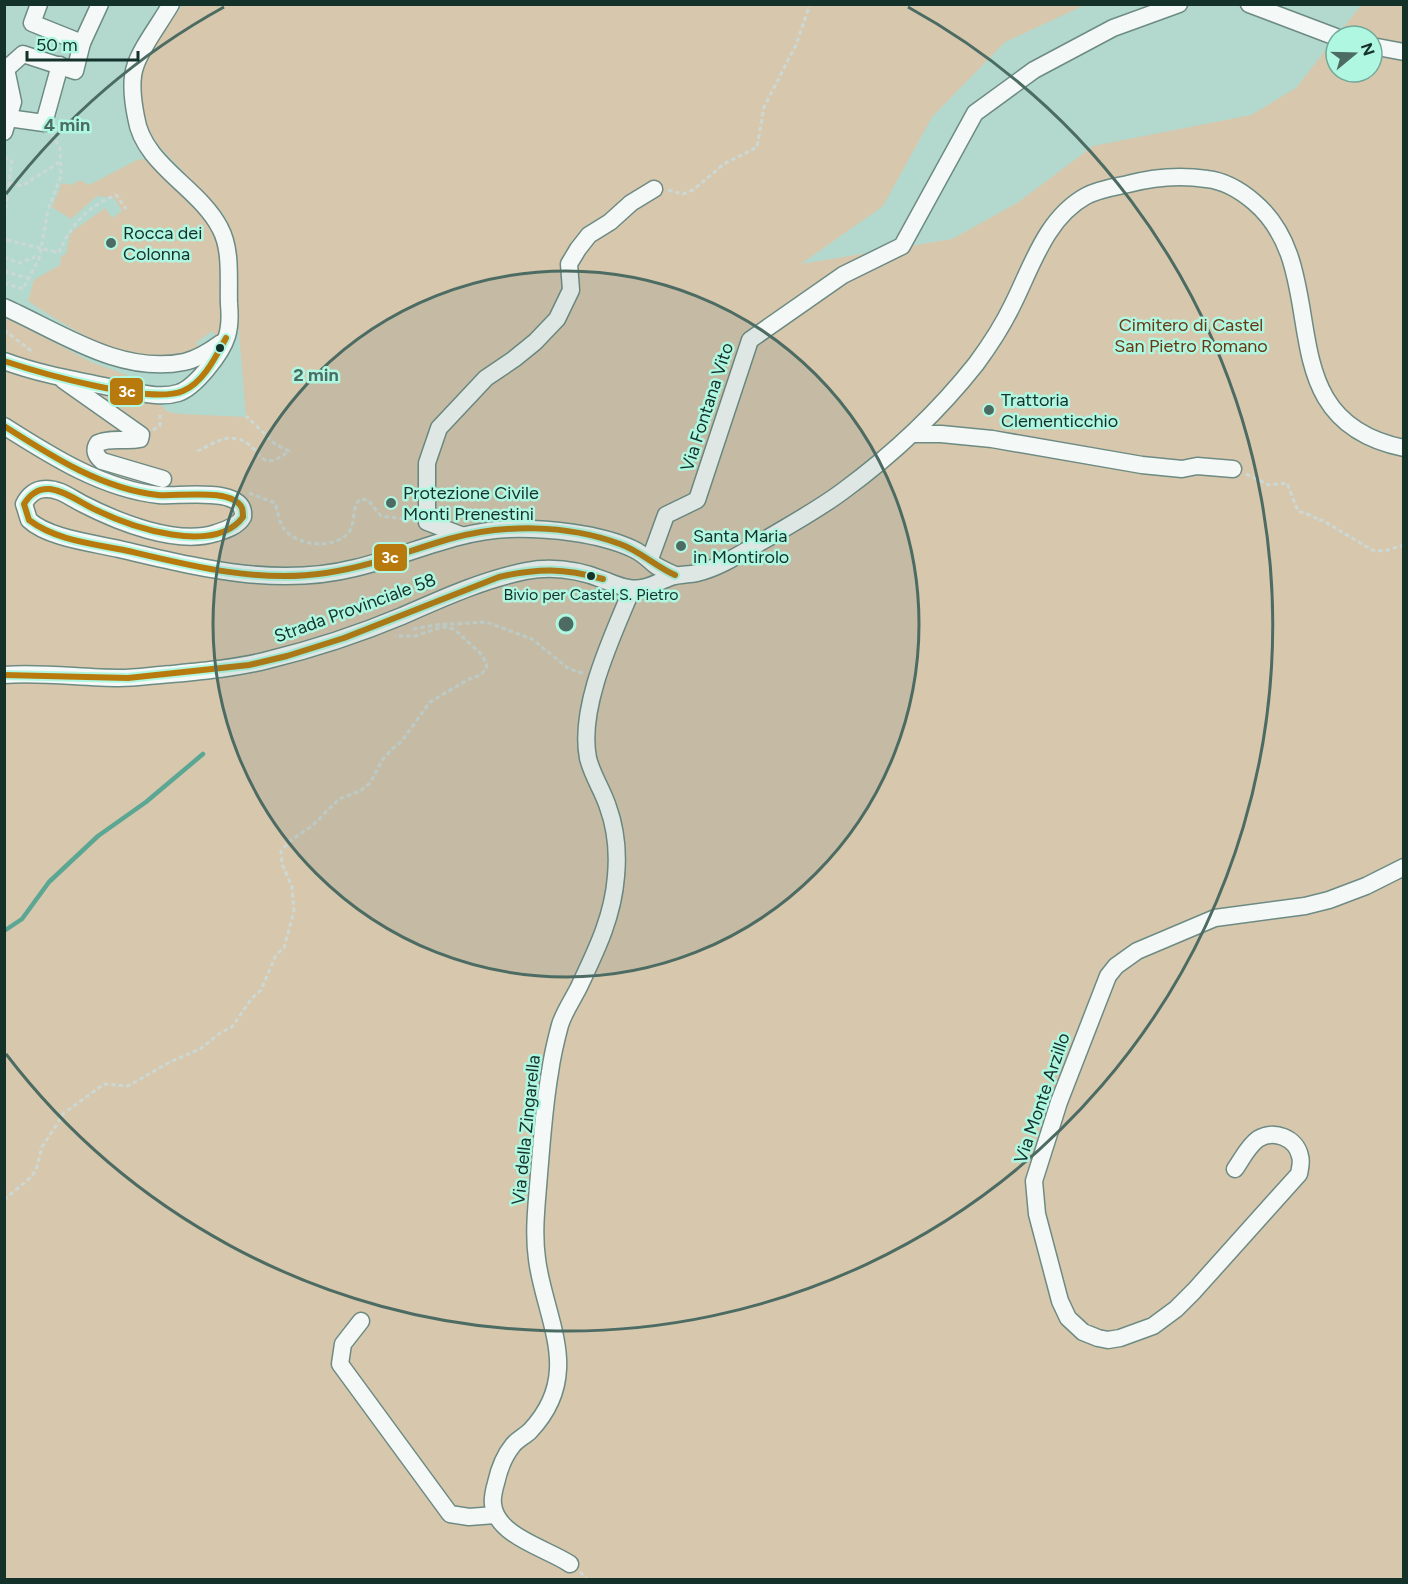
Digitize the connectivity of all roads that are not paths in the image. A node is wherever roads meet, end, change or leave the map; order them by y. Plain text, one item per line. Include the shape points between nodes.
1 (39, 4) edge
2 (100, 4) edge
3 (171, 4) edge
4 (1179, 4) edge
5 (1249, 4) edge
6 (1324, 32) edge
7 (82, 43) junction
8 (1384, 48) edge
9 (1404, 52) edge
10 (60, 65) junction
11 (5, 70) edge
12 (9, 117) edge
13 (654, 189) road end
14 (4, 307) edge
15 (226, 339) junction
16 (4, 361) edge
17 (60, 378) junction
18 (4, 426) edge
19 (914, 434) junction
20 (1404, 448) edge
21 (1233, 469) road end
22 (163, 479) dead end
23 (461, 535) junction
24 (650, 560) junction
25 (675, 575) junction
26 (632, 589) junction
27 (4, 675) edge
28 (1404, 867) edge
29 (1235, 1169) dead end
30 (361, 1322) dead end
31 (495, 1515) junction
32 (570, 1564) dead end

1 - 7 street via 32,23
2 - 7 street
3 - 15 street via 134,69 136,117 147,146 221,230 228,266 230,311
4 - 24 street, Via Fontana Vito via 1113,28 1034,70 975,113 902,246 843,275 750,340 697,500 666,515
5 - 6 street
7 - 10 street via 75,71
8 - 9 street
10 - 11 street via 23,54
10 - 12 street via 44,123
11 - 12 street
13 - 23 street via 589,235 569,264 571,290 557,319 521,354 486,378 439,428 427,463 427,522
14 - 15 street via 131,363 185,362
15 - 17 street via 201,375 178,393 156,395
16 - 17 street
17 - 22 street via 141,435 140,439 111,438 98,443 96,456
18 - 23 street via 57,460 110,482 161,495 227,496 238,501 244,512 241,521 223,531 184,537 140,527 55,490 41,489 24,504 26,516 37,527 59,535 239,574 292,577 355,568
19 - 20 street via 976,364 996,335 1049,231 1065,212 1081,199 1108,189 1165,177 1206,178 1237,189 1257,204 1284,241 1296,276 1308,356 1322,392 1355,429 1372,439
19 - 21 street via 992,439 1142,465
19 - 25 street via 838,495 794,522 716,565 696,573
23 - 24 street via 502,529 553,531 616,542
24 - 25 street
25 - 26 street via 648,587
26 - 27 street, Strada Provinciale 58 via 568,570 533,570 474,585 386,622 248,665 123,678
26 - 31 street, Via della Zingarella via 597,677 587,741 588,758 609,808 615,835 616,875 611,913 561,1024 544,1110 537,1256 559,1360 558,1376 543,1416 514,1444 500,1465 492,1501
28 - 29 street, Via Monte Arzillo via 1329,900 1215,918 1137,951 1108,976 1059,1102 1034,1180 1037,1214 1068,1318 1083,1332 1108,1340 1153,1326 1194,1291 1299,1174 1302,1159 1289,1139 1271,1134 1251,1144
30 - 31 street via 343,1344 340,1364 450,1514
31 - 32 street via 513,1535

